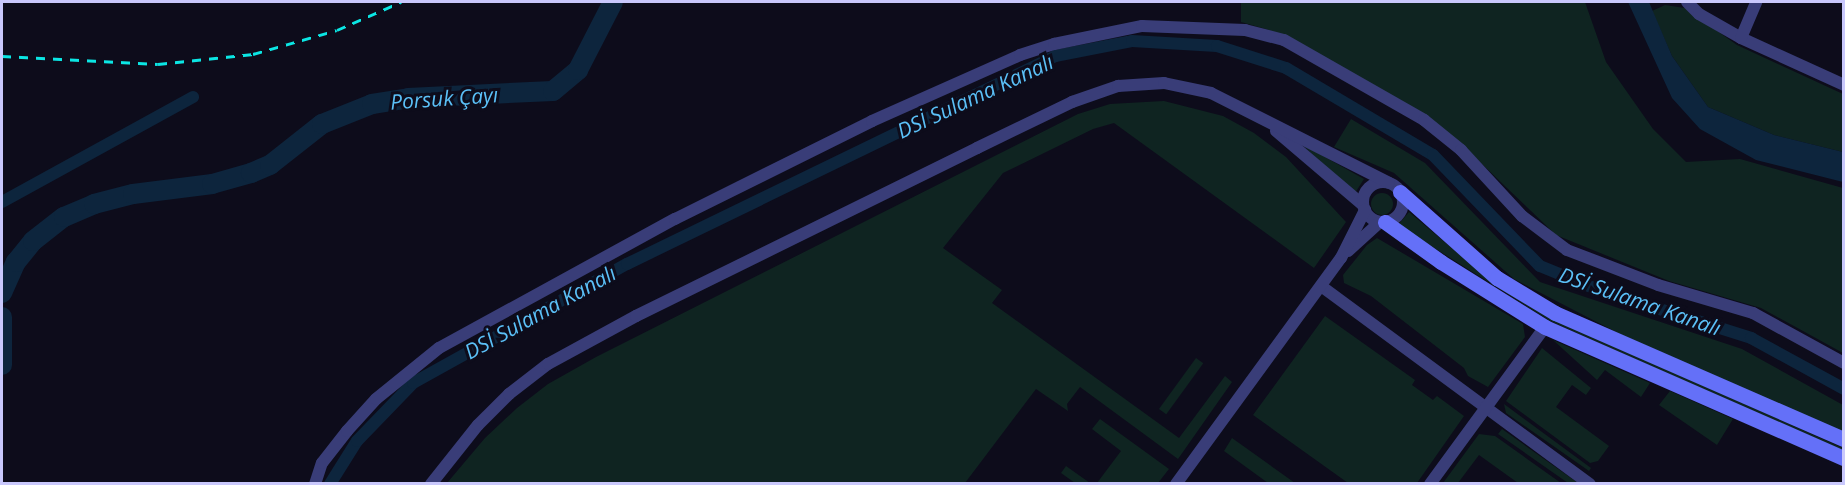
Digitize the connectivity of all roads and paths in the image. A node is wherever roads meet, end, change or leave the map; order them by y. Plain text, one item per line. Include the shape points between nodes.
1 (1687, 2) edge
2 (1756, 2) edge
3 (1741, 38) junction
4 (1844, 85) edge
5 (1262, 118) junction
6 (1395, 188) junction
7 (1364, 207) junction
8 (1382, 222) junction
9 (1341, 258) junction
10 (1321, 286) junction
11 (1545, 327) junction
12 (1844, 363) edge
13 (1484, 408) junction
14 (1844, 439) edge
15 (1844, 458) edge
16 (315, 483) edge
17 (431, 483) edge
18 (1176, 483) edge
19 (1430, 483) edge
20 (1590, 483) edge

1 - 3 street via 1699,14
2 - 3 street
3 - 4 street
5 - 6 street
5 - 7 street
5 - 17 street via 1211,93 1164,83 1118,86 1072,102 636,316 548,364 477,425
6 - 7 street via 1370,187
6 - 8 street via 1400,211
6 - 14 street via 1497,278 1556,313
7 - 8 street
7 - 9 street
8 - 9 street
8 - 11 street
9 - 10 street
10 - 13 street
10 - 18 street
11 - 13 street
11 - 15 street
12 - 16 street via 1753,313 1658,285 1567,250 1522,216 1461,150 1424,120 1284,40 1245,30 1142,26 1020,55 675,219 478,326 439,348 376,399 322,463
13 - 19 street
13 - 20 street

